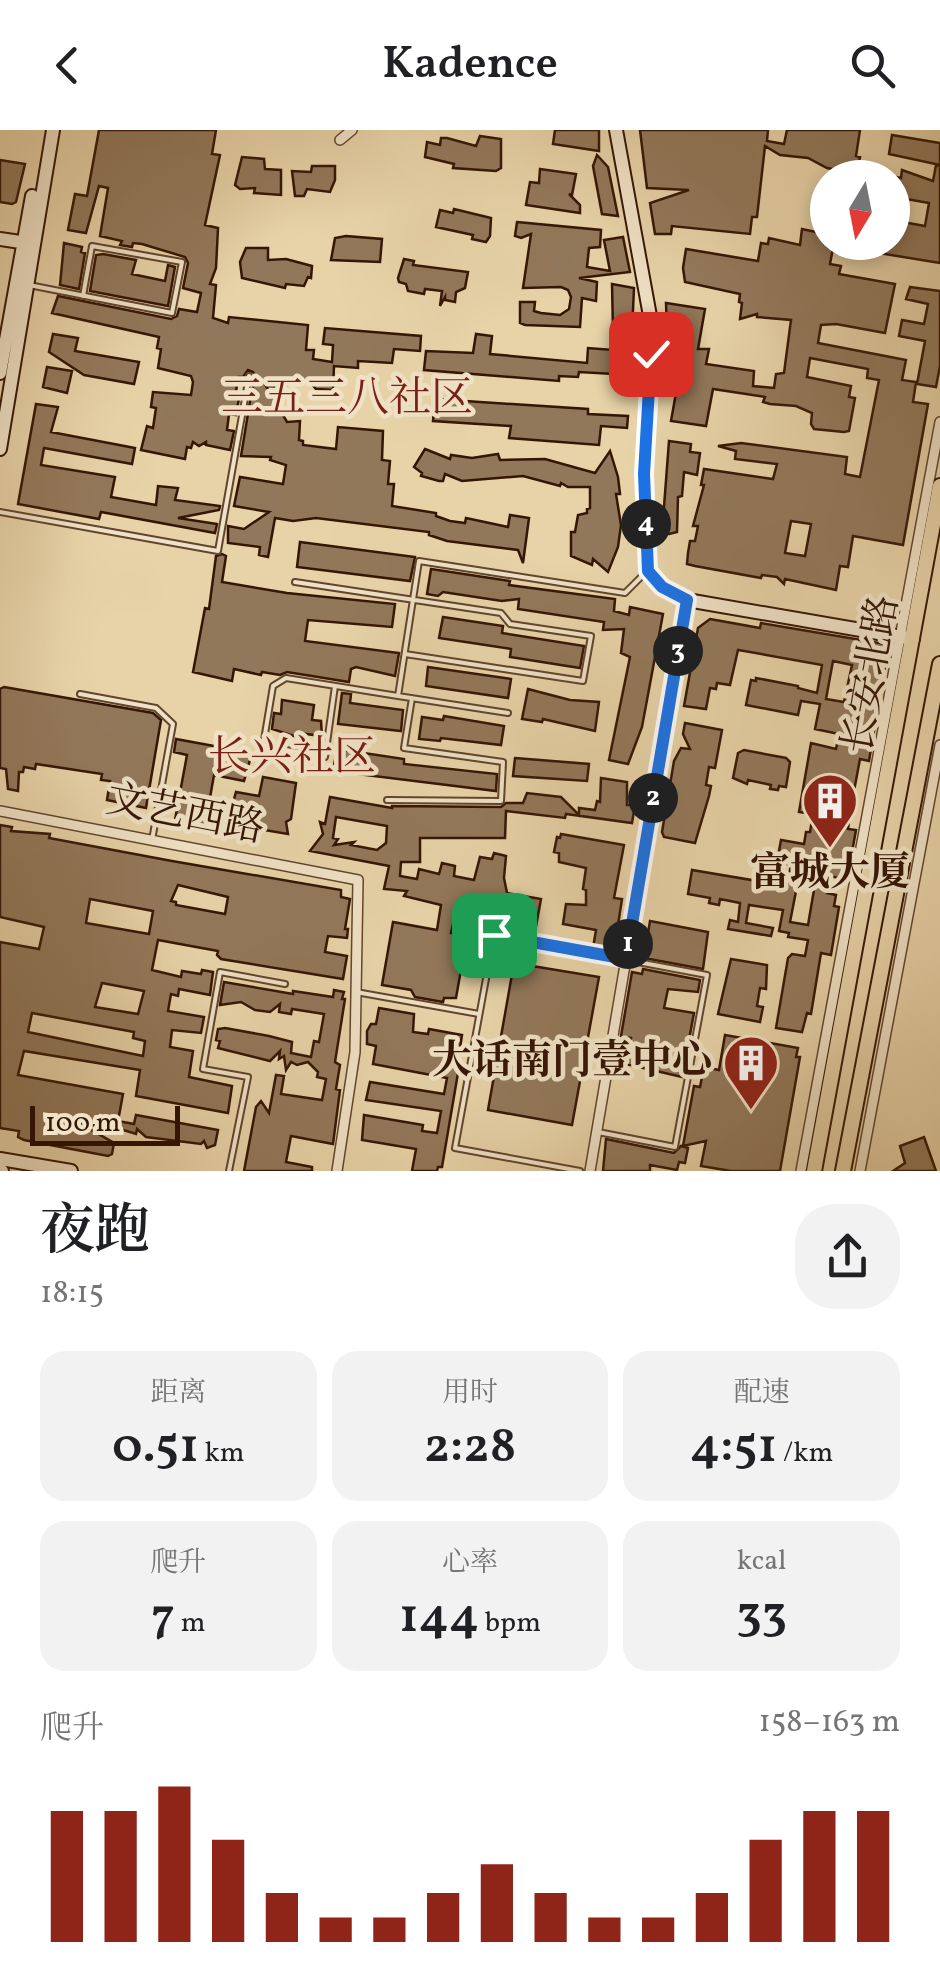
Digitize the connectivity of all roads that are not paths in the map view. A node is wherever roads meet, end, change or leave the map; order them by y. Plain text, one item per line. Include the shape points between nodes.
1 (46, 130) edge
2 (53, 130) edge
3 (352, 130) edge
4 (616, 130) edge
5 (340, 140) dead end
6 (0, 238) edge
7 (28, 244) junction
8 (21, 284) junction
9 (83, 296) junction
10 (0, 373) edge
11 (249, 376) dead end
12 (940, 422) edge
13 (0, 448) edge
14 (940, 486) edge
15 (0, 512) edge
16 (648, 571) junction
17 (295, 582) dead end
18 (413, 600) junction
19 (687, 600) junction
20 (906, 638) junction
21 (405, 654) junction
22 (940, 664) edge
23 (335, 686) junction
24 (80, 694) dead end
25 (398, 696) junction
26 (412, 698) junction
27 (508, 713) dead end
28 (940, 745) edge
29 (386, 800) dead end
30 (0, 811) edge
31 (152, 840) junction
32 (626, 959) junction
33 (286, 984) dead end
34 (356, 992) junction
35 (479, 1014) junction
36 (596, 1132) junction
37 (0, 1159) edge
38 (71, 1171) edge
39 (229, 1171) edge
40 (336, 1171) edge
41 (580, 1171) edge
42 (590, 1171) edge
43 (800, 1171) edge
44 (814, 1171) edge
45 (843, 1171) edge
46 (860, 1171) edge

1 - 7 street
2 - 7 street
3 - 5 street
4 - 16 street via 650,316
6 - 7 street
7 - 8 street
8 - 9 lane
8 - 10 street
8 - 13 street
9 - 9 lane via 172,313 182,262 92,246
11 - 15 lane via 218,551
12 - 20 street
14 - 20 main road, 长安北路
16 - 18 lane via 625,593 418,561
16 - 19 street
17 - 18 lane
18 - 21 lane
18 - 21 lane via 591,636 583,681
19 - 20 street
19 - 32 street
20 - 43 street
20 - 44 main road, 长安北路
21 - 25 lane
22 - 45 main road, 长安北路
23 - 23 lane via 286,678 273,686 263,746 325,757
23 - 25 lane
24 - 31 lane via 156,708 172,724
25 - 26 lane
26 - 27 lane
26 - 29 lane via 404,748 502,762 501,801
28 - 46 street
30 - 31 street, 文艺西路
31 - 34 street, 文艺西路 via 358,880
32 - 35 lane via 494,935
32 - 36 street
32 - 36 lane via 707,975 675,1147
33 - 39 lane via 220,972 203,1068 248,1077
34 - 35 lane
34 - 40 street via 356,1052
35 - 41 lane via 454,1148
36 - 42 street
37 - 38 street

